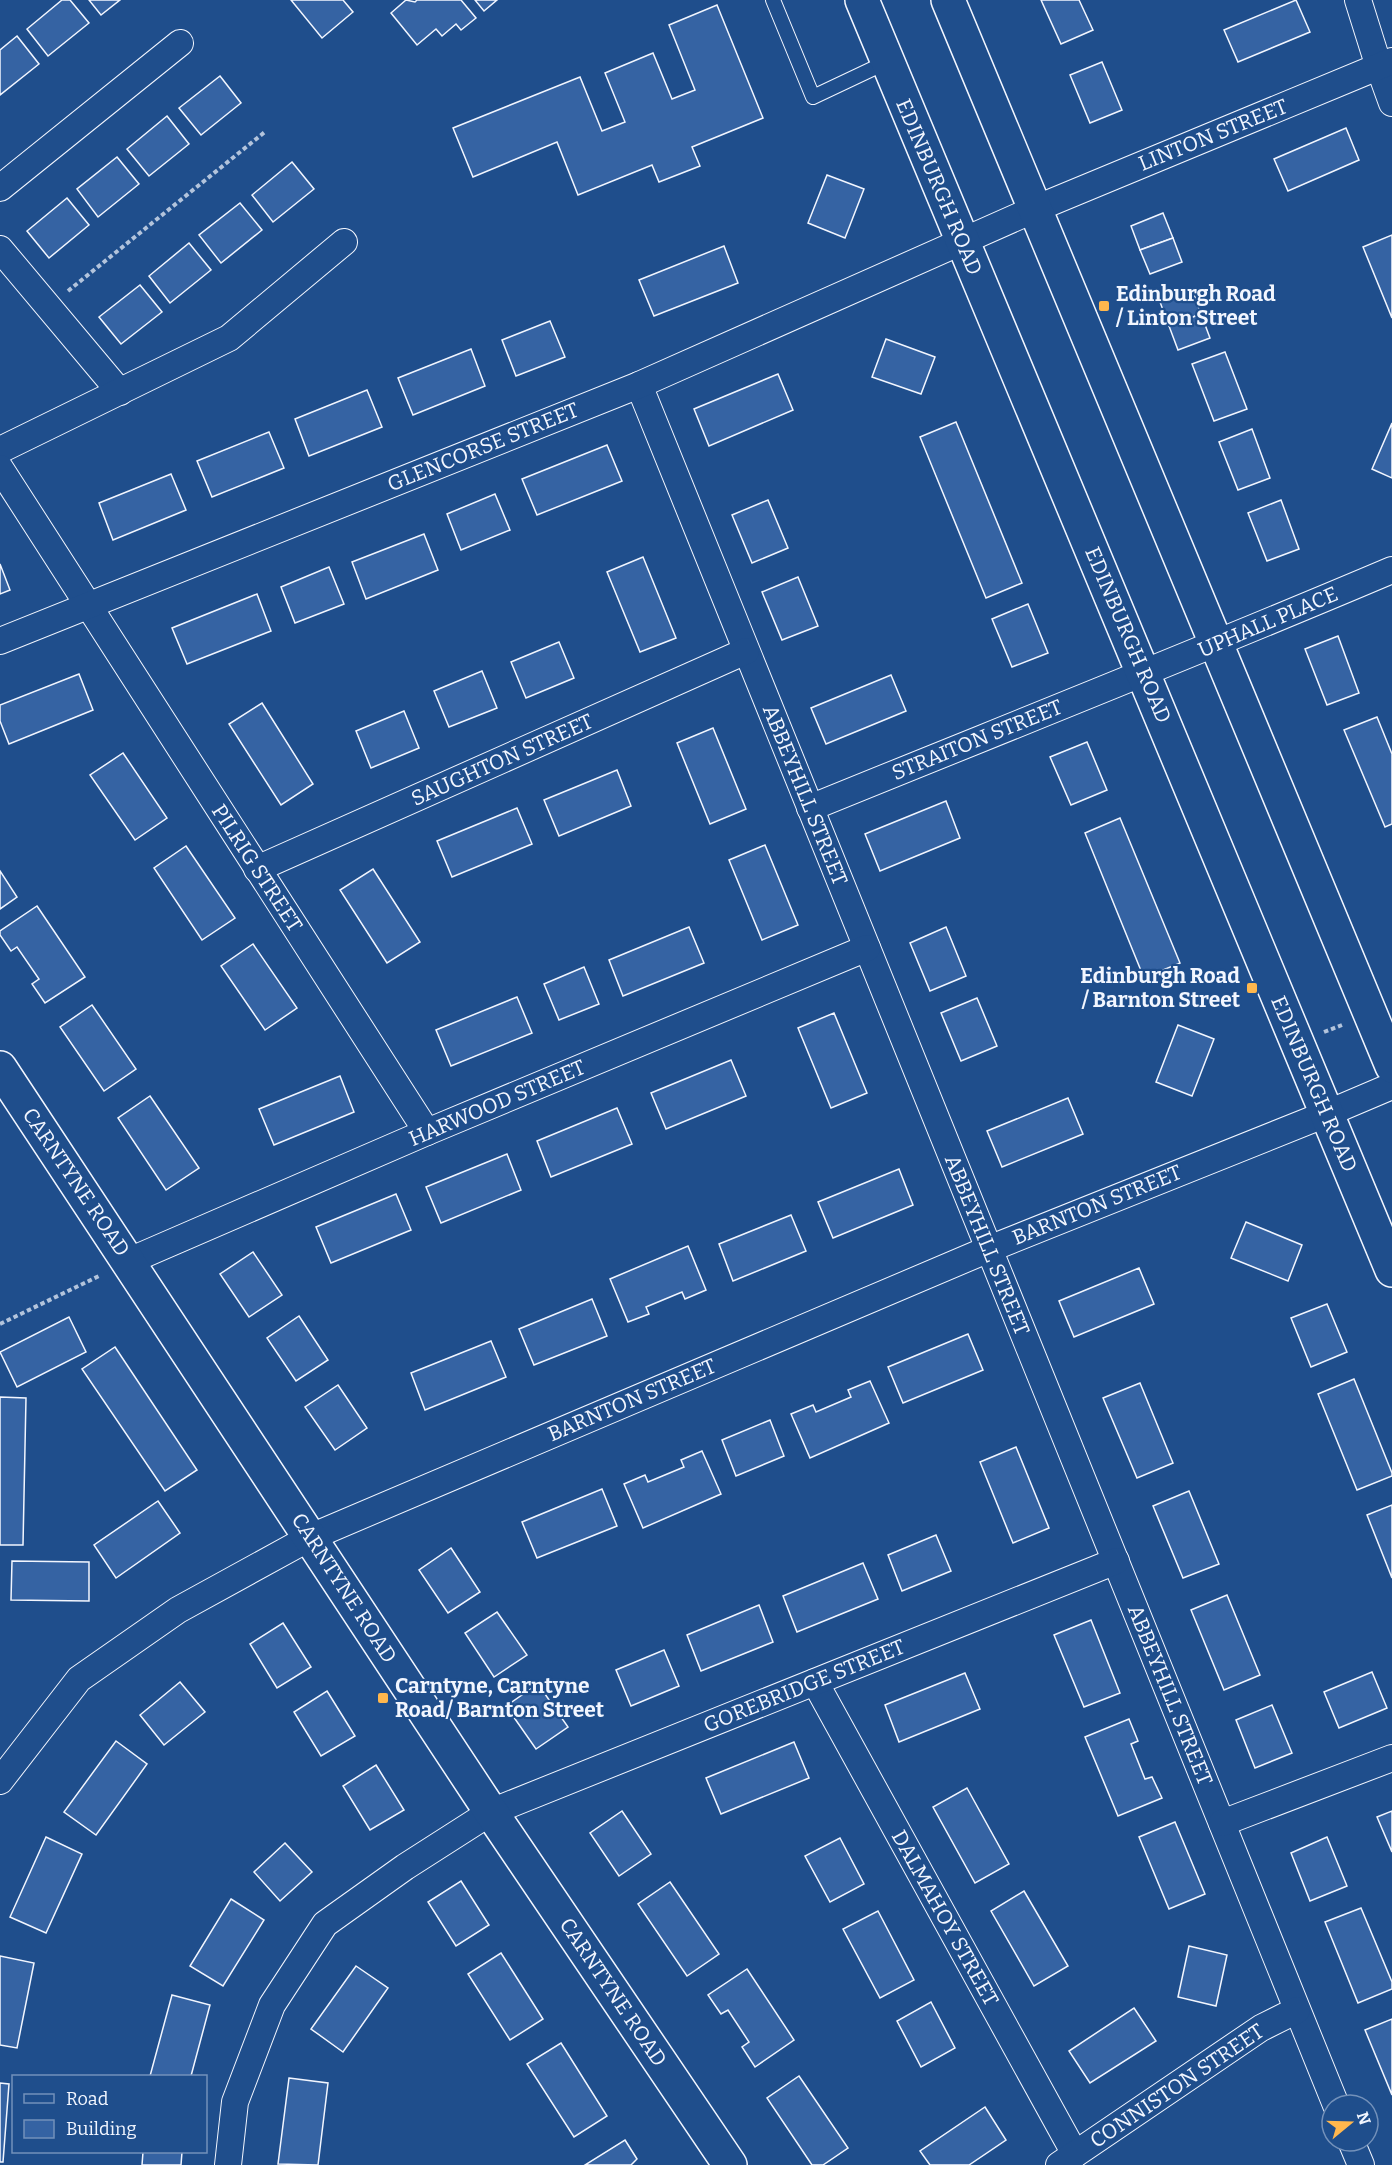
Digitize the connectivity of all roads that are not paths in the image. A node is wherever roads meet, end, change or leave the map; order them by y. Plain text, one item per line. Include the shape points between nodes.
1 (773, 0) edge
2 (862, 0) edge
3 (948, 0) edge
4 (1358, 0) edge
5 (180, 43) dead end
6 (887, 62) junction
7 (1385, 64) edge
8 (1392, 103) edge
9 (0, 188) edge
10 (1035, 209) junction
11 (961, 240) junction
12 (344, 242) dead end
13 (0, 249) edge
14 (639, 385) junction
15 (120, 392) junction
16 (0, 450) edge
17 (0, 468) edge
18 (1392, 570) edge
19 (86, 605) junction
20 (0, 640) edge
21 (1217, 644) junction
22 (746, 651) junction
23 (1143, 671) junction
24 (810, 808) junction
25 (257, 869) junction
26 (867, 948) junction
27 (1392, 1066) edge
28 (0, 1068) edge
29 (1392, 1086) edge
30 (1326, 1114) junction
31 (427, 1132) junction
32 (989, 1249) junction
33 (129, 1261) junction
34 (1392, 1270) edge
35 (311, 1537) junction
36 (1116, 1561) junction
37 (815, 1682) junction
38 (1392, 1758) edge
39 (0, 1780) edge
40 (491, 1812) junction
41 (1222, 1823) junction
42 (1297, 2010) junction
43 (1331, 2093) edge
44 (1067, 2160) edge
45 (228, 2165) edge
46 (730, 2165) edge

1 - 6 lane via 813,97
2 - 6 main road, EDINBURGH ROAD
3 - 10 main road
4 - 7 street
5 - 9 street
6 - 11 main road, EDINBURGH ROAD
7 - 8 street
7 - 10 street, LINTON STREET
10 - 11 street, LINTON STREET
10 - 21 main road
11 - 14 street, GLENCORSE STREET
11 - 23 main road, EDINBURGH ROAD
12 - 15 street via 229,338
13 - 15 street
14 - 19 street, GLENCORSE STREET
14 - 22 street, ABBEYHILL STREET
15 - 16 street
17 - 19 street, PILRIG STREET
18 - 21 street, UPHALL PLACE
19 - 20 street, GLENCORSE STREET
19 - 25 street, PILRIG STREET
21 - 23 street, UPHALL PLACE
21 - 27 main road
22 - 24 street, ABBEYHILL STREET
22 - 25 street, SAUGHTON STREET
23 - 24 street, STRAITON STREET
23 - 30 main road, EDINBURGH ROAD
24 - 26 street, ABBEYHILL STREET
25 - 31 street, PILRIG STREET
26 - 31 street, HARWOOD STREET
26 - 32 street, ABBEYHILL STREET
28 - 33 main road, CARNTYNE ROAD
29 - 30 street, BARNTON STREET
30 - 32 street, BARNTON STREET
30 - 34 main road, EDINBURGH ROAD
31 - 33 street, HARWOOD STREET
32 - 35 street, BARNTON STREET
32 - 36 street, ABBEYHILL STREET
33 - 35 main road, CARNTYNE ROAD
35 - 39 street, BARNTON STREET via 178,1610 79,1678
35 - 40 main road, CARNTYNE ROAD
36 - 37 street, GOREBRIDGE STREET
36 - 41 street, ABBEYHILL STREET
37 - 40 street, GOREBRIDGE STREET
37 - 44 street, DALMAHOY STREET
38 - 41 street
40 - 45 street, GOREBRIDGE STREET via 326,1924 272,2006 235,2102
40 - 46 main road, CARNTYNE ROAD
41 - 42 street, ABBEYHILL STREET
42 - 43 street, ABBEYHILL STREET
42 - 44 street, CONNISTON STREET via 1261,2028

